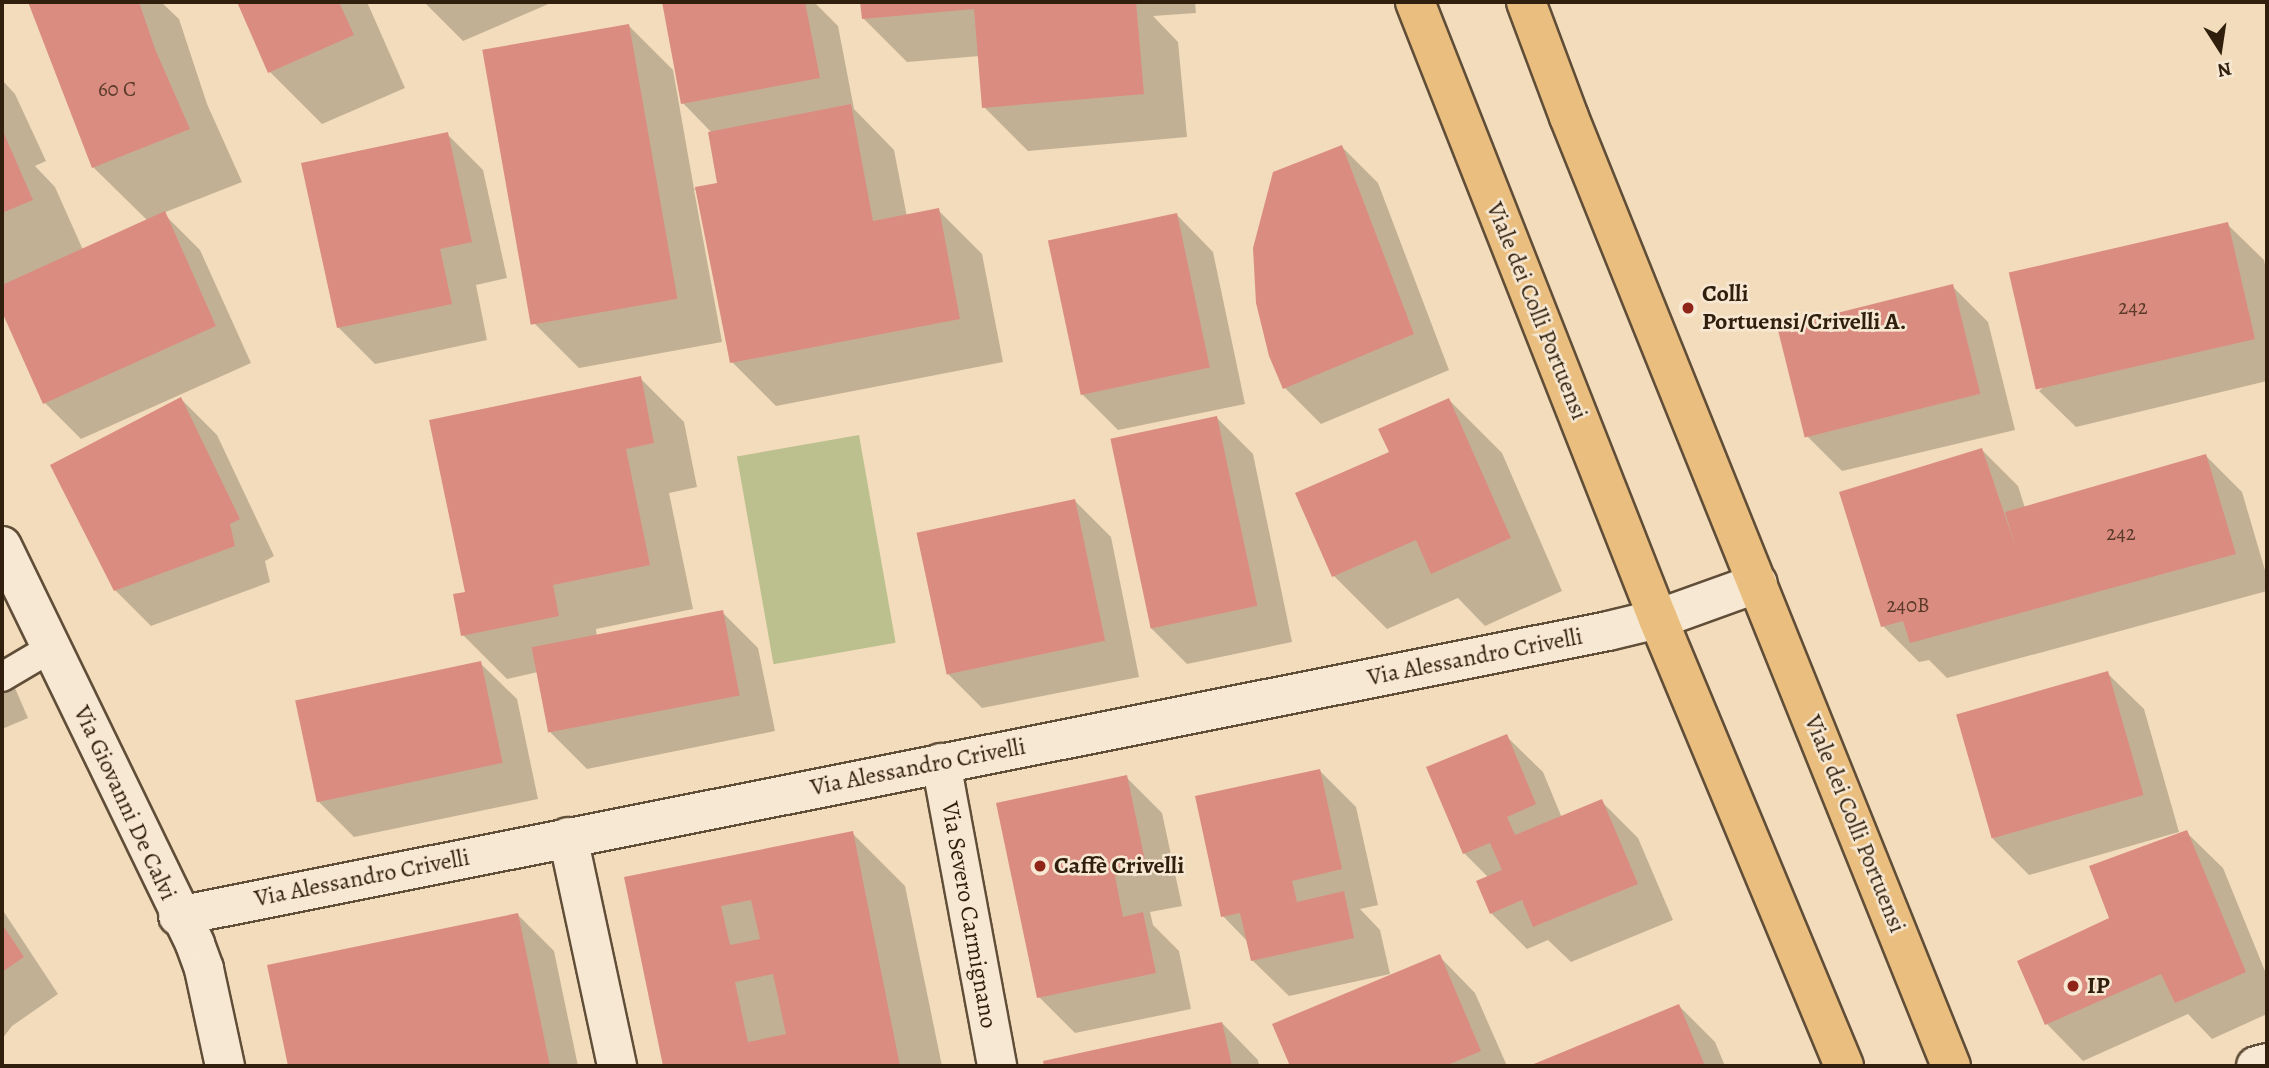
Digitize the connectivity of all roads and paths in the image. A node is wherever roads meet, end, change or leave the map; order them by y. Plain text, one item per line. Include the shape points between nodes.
1 (1415, 2) edge
2 (1527, 2) edge
3 (2, 546) edge
4 (1758, 583) junction
5 (1658, 619) junction
6 (51, 648) junction
7 (2, 677) edge
8 (941, 763) junction
9 (568, 837) junction
10 (178, 916) junction
11 (2267, 1063) edge
12 (225, 1066) edge
13 (617, 1066) edge
14 (996, 1066) edge
15 (1844, 1066) edge
16 (1951, 1066) edge
17 (2256, 1066) edge

1 - 5 main road, Viale dei Colli Portuensi
2 - 4 main road, Viale dei Colli Portuensi
3 - 6 street, Via Giovanni De Calvi
4 - 5 street
4 - 16 main road, Viale dei Colli Portuensi
5 - 8 street, Via Alessandro Crivelli
5 - 15 main road, Viale dei Colli Portuensi
6 - 7 lane
6 - 10 street, Via Giovanni De Calvi
8 - 9 street, Via Alessandro Crivelli
8 - 14 street, Via Severo Carmignano
9 - 10 street, Via Alessandro Crivelli
9 - 13 street
10 - 12 street, Via Giovanni De Calvi via 204,969
11 - 17 street

